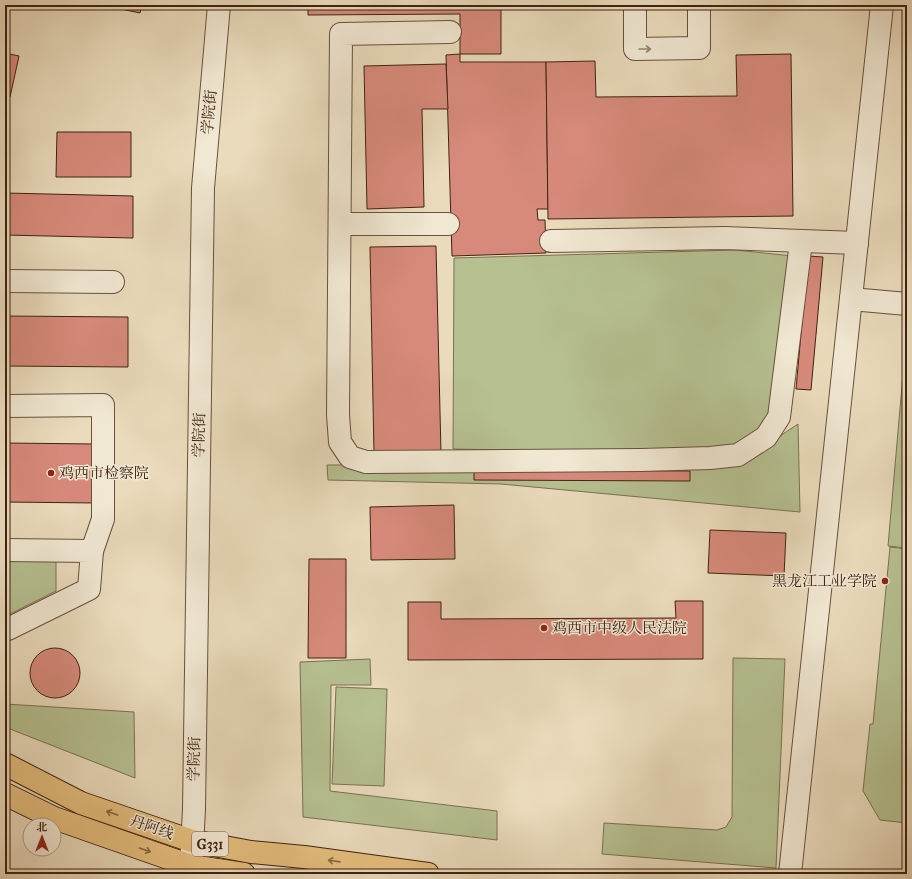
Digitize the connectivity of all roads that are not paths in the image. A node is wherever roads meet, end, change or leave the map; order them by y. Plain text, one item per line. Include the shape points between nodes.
1 (219, 5) edge
2 (635, 5) edge
3 (699, 5) edge
4 (882, 5) edge
5 (450, 32) dead end
6 (340, 224) junction
7 (448, 224) dead end
8 (551, 241) dead end
9 (801, 242) junction
10 (857, 243) junction
11 (5, 281) edge
12 (112, 282) dead end
13 (851, 299) junction
14 (907, 304) edge
15 (5, 406) edge
16 (5, 550) edge
17 (92, 551) junction
18 (5, 629) edge
19 (5, 764) edge
20 (5, 794) edge
21 (192, 841) junction
22 (251, 852) junction
23 (191, 866) junction
24 (244, 874) edge
25 (250, 874) edge
26 (428, 874) edge
27 (790, 874) edge

1 - 21 street, 学院街 via 203,188
2 -> 3 street via 635,49 699,48
4 - 10 street
5 - 6 street via 341,34
6 - 7 street
6 - 9 street via 340,442 350,457 366,462 641,460 738,455 766,437 779,417
8 - 9 street via 725,238
9 - 10 street
10 - 13 street
11 - 12 street
13 - 14 street
13 - 27 street
15 - 17 street via 103,405 103,520
16 - 17 street
17 - 18 street via 89,589
21 -> 19 highway, 丹阿线 / G331 via 81,803
20 -> 23 highway, 丹阿线 / G331 via 54,818
21 - 22 highway, 丹阿线 / G331
21 - 23 street, 学院街
22 - 25 street
26 -> 22 highway, 丹阿线 / G331
23 - 24 highway, 丹阿线 / G331

